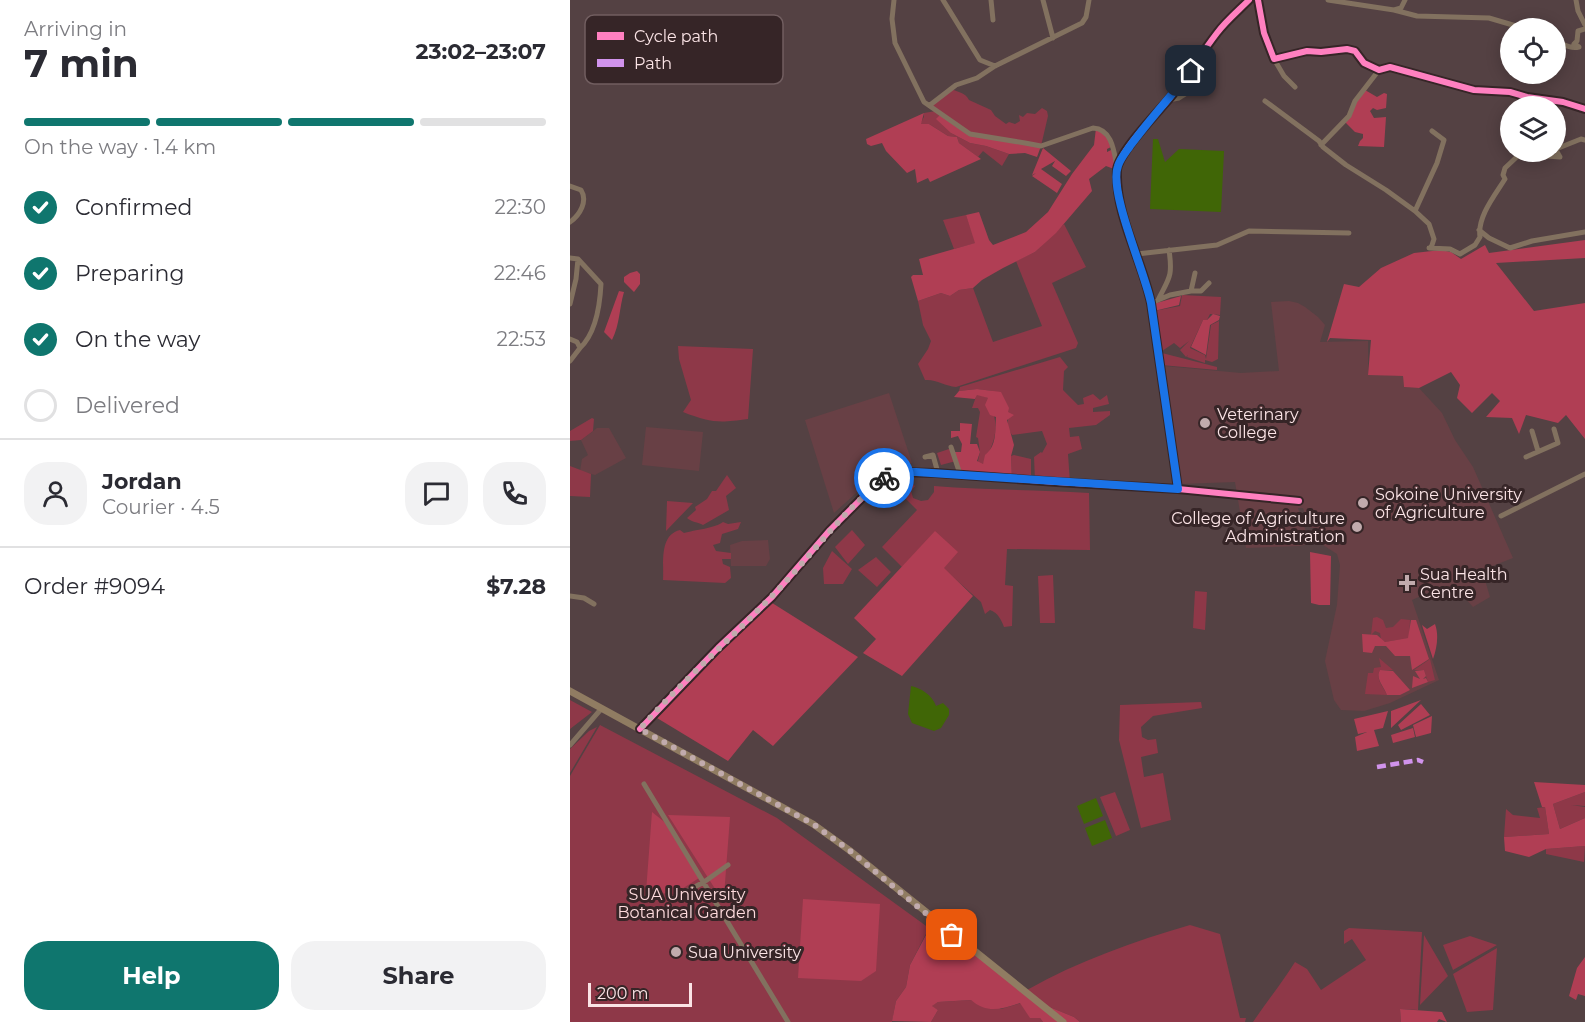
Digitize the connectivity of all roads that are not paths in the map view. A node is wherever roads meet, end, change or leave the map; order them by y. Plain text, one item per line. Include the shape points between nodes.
1 (894, 0) edge
2 (943, 0) edge
3 (991, 0) edge
4 (1043, 0) edge
5 (1249, 0) edge
6 (1258, 0) edge
7 (1328, 0) edge
8 (1406, 0) edge
9 (1576, 0) edge
10 (1087, 2) edge
11 (1394, 10) junction
12 (993, 20) dead end
13 (1500, 21) edge
14 (1585, 25) edge
15 (1585, 29) edge
16 (1053, 38) junction
17 (1566, 46) edge
18 (1274, 59) junction
19 (995, 66) junction
20 (1379, 70) junction
21 (1209, 79) dead end
22 (1295, 87) dead end
23 (1168, 100) junction
24 (1265, 101) dead end
25 (930, 105) junction
26 (1585, 109) edge
27 (1432, 131) dead end
28 (1585, 140) edge
29 (1566, 145) edge
30 (1321, 146) junction
31 (1512, 162) edge
32 (1117, 166) junction
33 (570, 186) edge
34 (1415, 212) junction
35 (570, 222) edge
36 (1479, 230) junction
37 (1585, 232) edge
38 (1349, 233) dead end
39 (1169, 250) junction
40 (1137, 254) junction
41 (570, 258) edge
42 (578, 259) junction
43 (1195, 273) dead end
44 (1209, 283) dead end
45 (1191, 291) junction
46 (1158, 300) junction
47 (1151, 303) junction
48 (570, 304) edge
49 (570, 339) edge
50 (580, 348) junction
51 (570, 361) edge
52 (1554, 429) dead end
53 (1532, 431) dead end
54 (951, 447) dead end
55 (1538, 451) junction
56 (925, 457) dead end
57 (1526, 457) dead end
58 (938, 473) junction
59 (960, 474) junction
60 (1585, 474) edge
61 (1178, 489) junction
62 (1299, 501) dead end
63 (1501, 516) dead end
64 (570, 596) edge
65 (594, 604) dead end
66 (570, 691) edge
67 (602, 708) junction
68 (640, 729) junction
69 (570, 745) edge
70 (645, 784) dead end
71 (728, 865) dead end
72 (704, 882) junction
73 (672, 899) dead end
74 (788, 1022) edge
75 (1063, 1022) edge

1 - 25 street via 895,43 924,102
2 - 19 street via 980,60
3 - 12 street
4 - 16 street
5 - 23 street via 1218,32
6 - 18 street
7 - 11 street
8 - 11 street
9 - 14 street
10 - 16 street via 1083,23
11 - 13 street via 1416,16
15 - 17 street via 1578,31 1574,44 1579,47
16 - 19 street
18 - 20 street via 1307,51 1347,49
18 - 22 street
19 - 25 street via 986,74 956,85
20 - 26 street via 1390,67 1471,90 1510,92
20 - 30 street via 1349,116
21 - 23 street via 1179,98
23 - 32 street
24 - 30 street
25 - 32 street via 970,134 1041,146 1100,128 1113,146
27 - 34 street via 1444,140
28 - 29 street
30 - 34 street
31 - 36 street via 1505,168 1505,179
32 - 40 street via 1117,188
33 - 35 street via 581,190 584,197 582,209
34 - 36 street via 1431,228 1434,239 1430,248 1460,254 1475,245
36 - 37 street via 1510,248 1532,240
38 - 39 street via 1249,231 1217,245
39 - 40 street
39 - 46 street via 1171,275
40 - 47 street
41 - 42 street
42 - 48 street
42 - 50 street via 601,284 600,305
43 - 45 street
44 - 45 street via 1201,291
45 - 46 street
46 - 47 street
47 - 61 street
49 - 50 street
50 - 51 street
52 - 55 street via 1558,443
53 - 55 street
54 - 59 street
55 - 57 street
56 - 58 street via 933,455
58 - 59 street
58 - 68 street via 903,472 882,478 772,597
59 - 61 street
60 - 63 street
61 - 62 street
64 - 65 street
66 - 67 main road
67 - 68 main road
67 - 69 street
68 - 75 main road via 829,835
70 - 72 street
71 - 72 street
72 - 73 street
72 - 74 street

